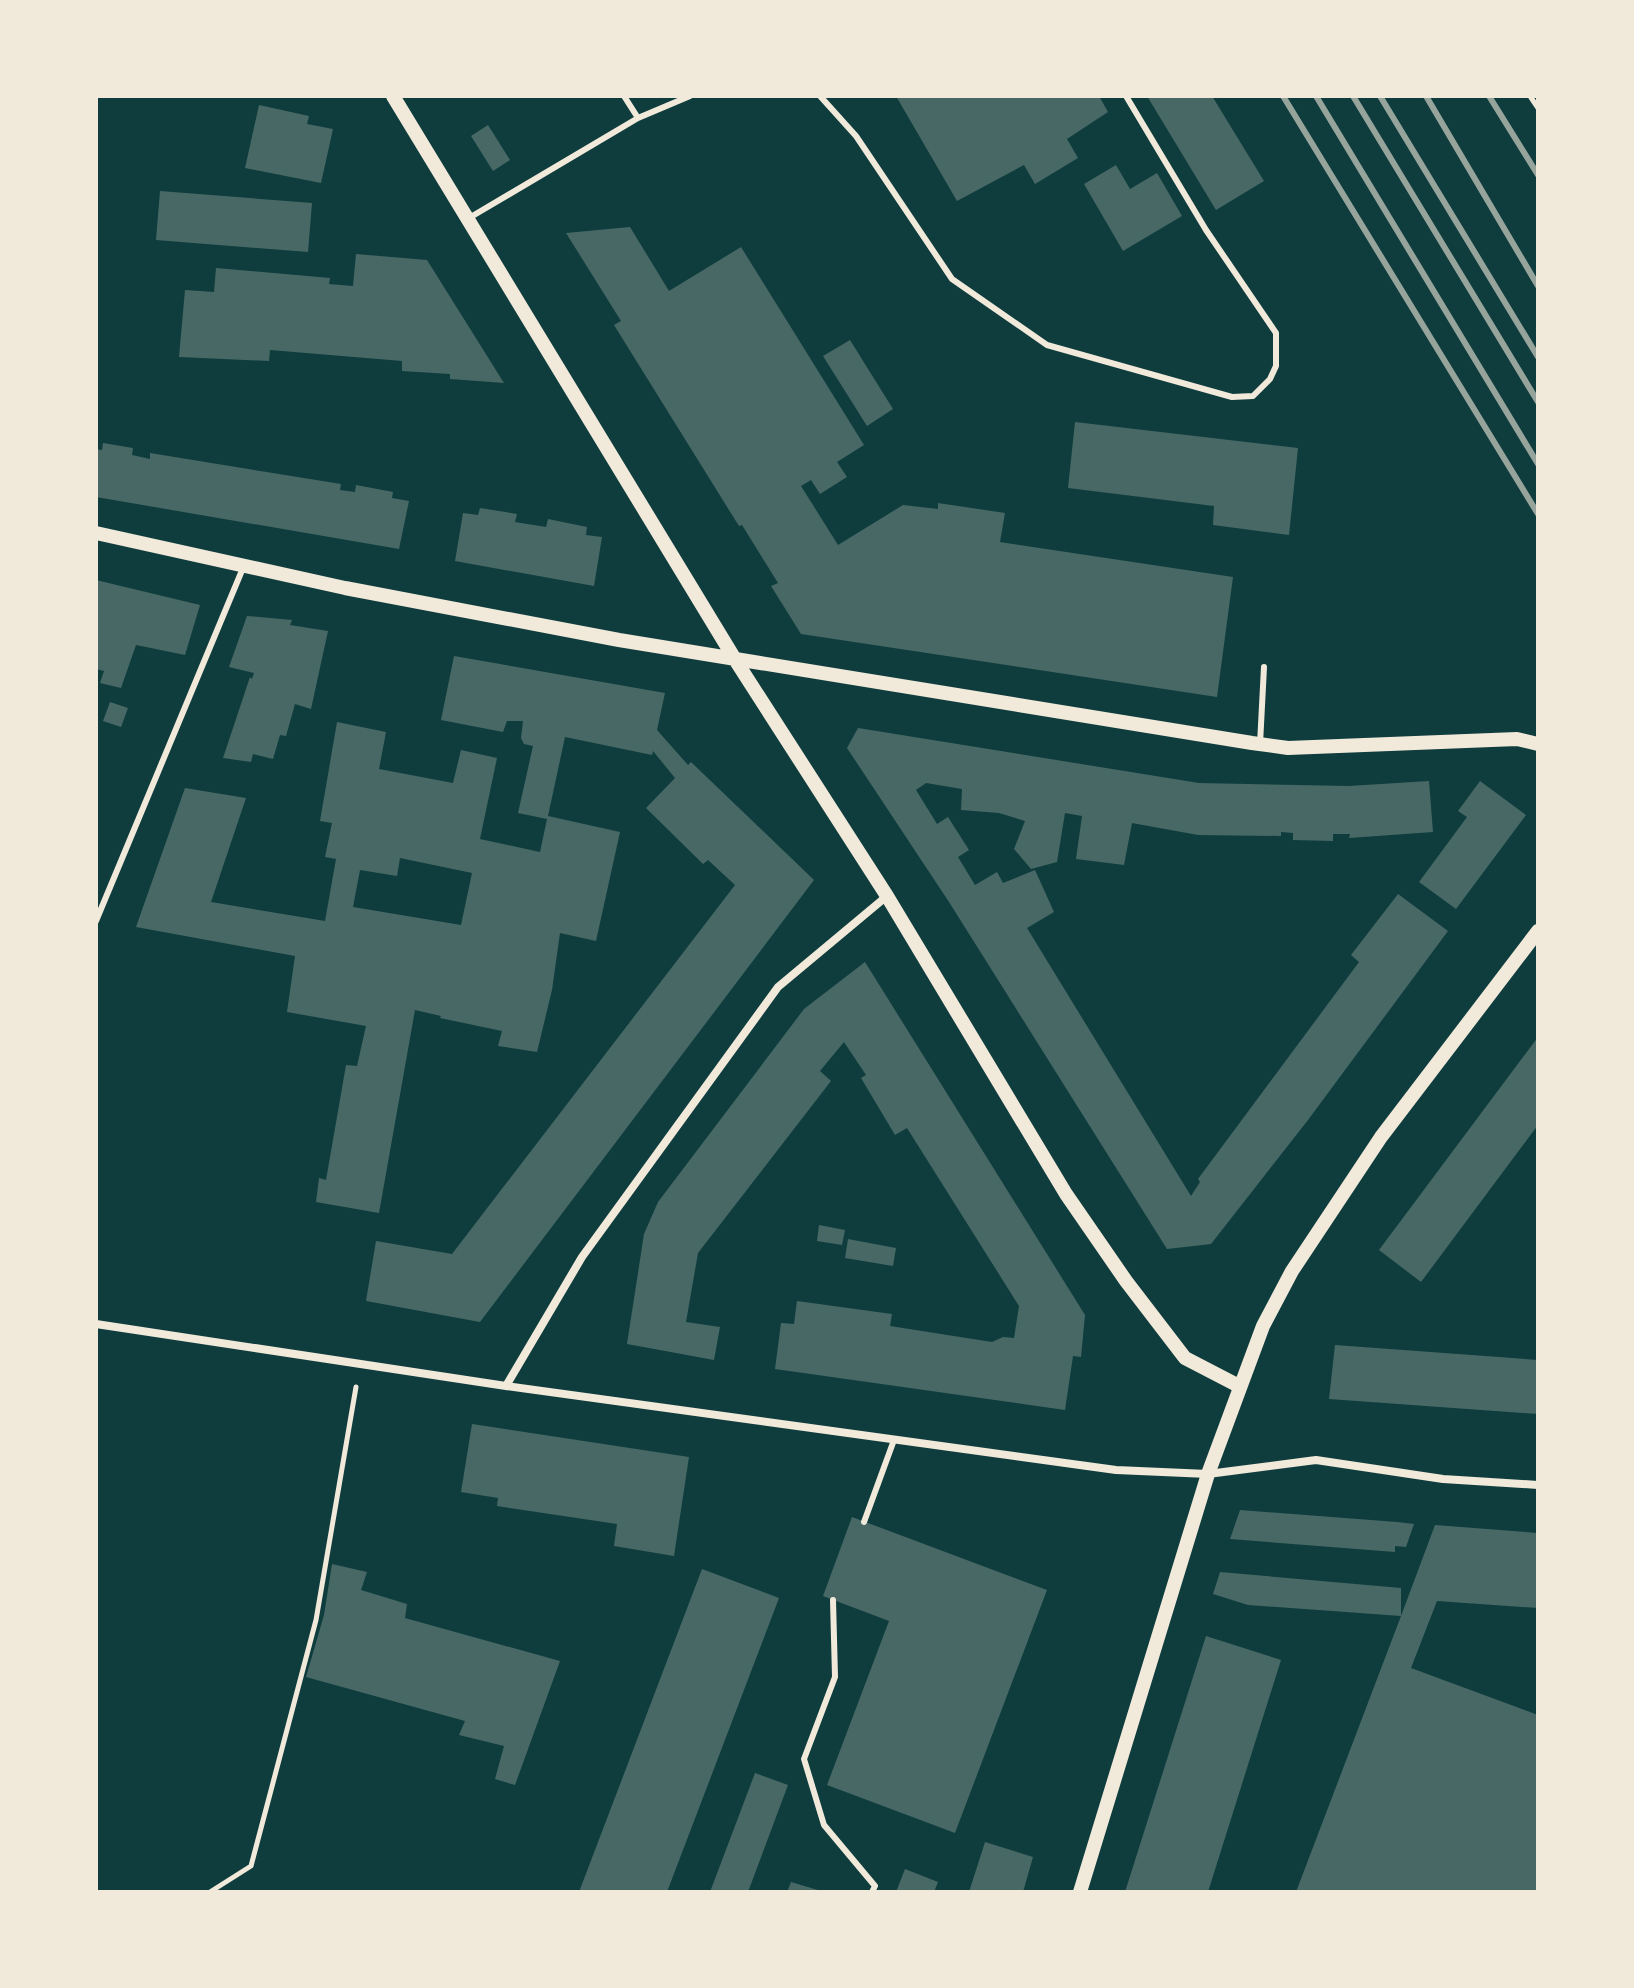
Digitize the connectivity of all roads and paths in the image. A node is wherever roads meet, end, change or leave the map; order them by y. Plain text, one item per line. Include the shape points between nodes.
1 (393, 96) edge
2 (624, 96) edge
3 (690, 96) edge
4 (820, 96) edge
5 (1126, 96) edge
6 (1530, 96) edge
7 (1538, 108) edge
8 (638, 118) junction
9 (466, 220) junction
10 (96, 533) edge
11 (244, 564) junction
12 (736, 661) junction
13 (1264, 667) dead end
14 (1260, 744) junction
15 (1538, 744) edge
16 (887, 896) junction
17 (96, 921) edge
18 (1538, 931) edge
19 (96, 1324) edge
20 (506, 1386) junction
21 (1239, 1386) junction
22 (353, 1406) dead end
23 (894, 1440) junction
24 (1208, 1474) junction
25 (1538, 1485) edge
26 (864, 1522) dead end
27 (833, 1600) dead end
28 (210, 1892) edge
29 (872, 1892) edge
30 (1080, 1892) edge

1 - 9 street
2 - 8 lane
3 - 8 lane
4 - 5 lane via 856,136 952,279 1035,337 1047,345 1232,397 1253,396 1276,366 1276,333 1206,230
6 - 7 path
8 - 9 lane
9 - 12 street
10 - 11 street
11 - 12 street via 345,588
11 - 17 lane
12 - 14 street
12 - 16 street
13 - 14 lane
14 - 15 street via 1288,748 1517,739
16 - 20 street via 778,987 582,1257
16 - 21 street via 1066,1194 1126,1281 1185,1358
18 - 21 street via 1381,1137 1292,1271
19 - 20 street
20 - 23 street
21 - 24 street
22 - 28 path via 316,1620 251,1866
23 - 24 street via 1116,1470
23 - 26 lane
24 - 25 street via 1316,1460 1443,1479
24 - 30 street
27 - 29 lane via 835,1677 804,1759 824,1825 875,1886

